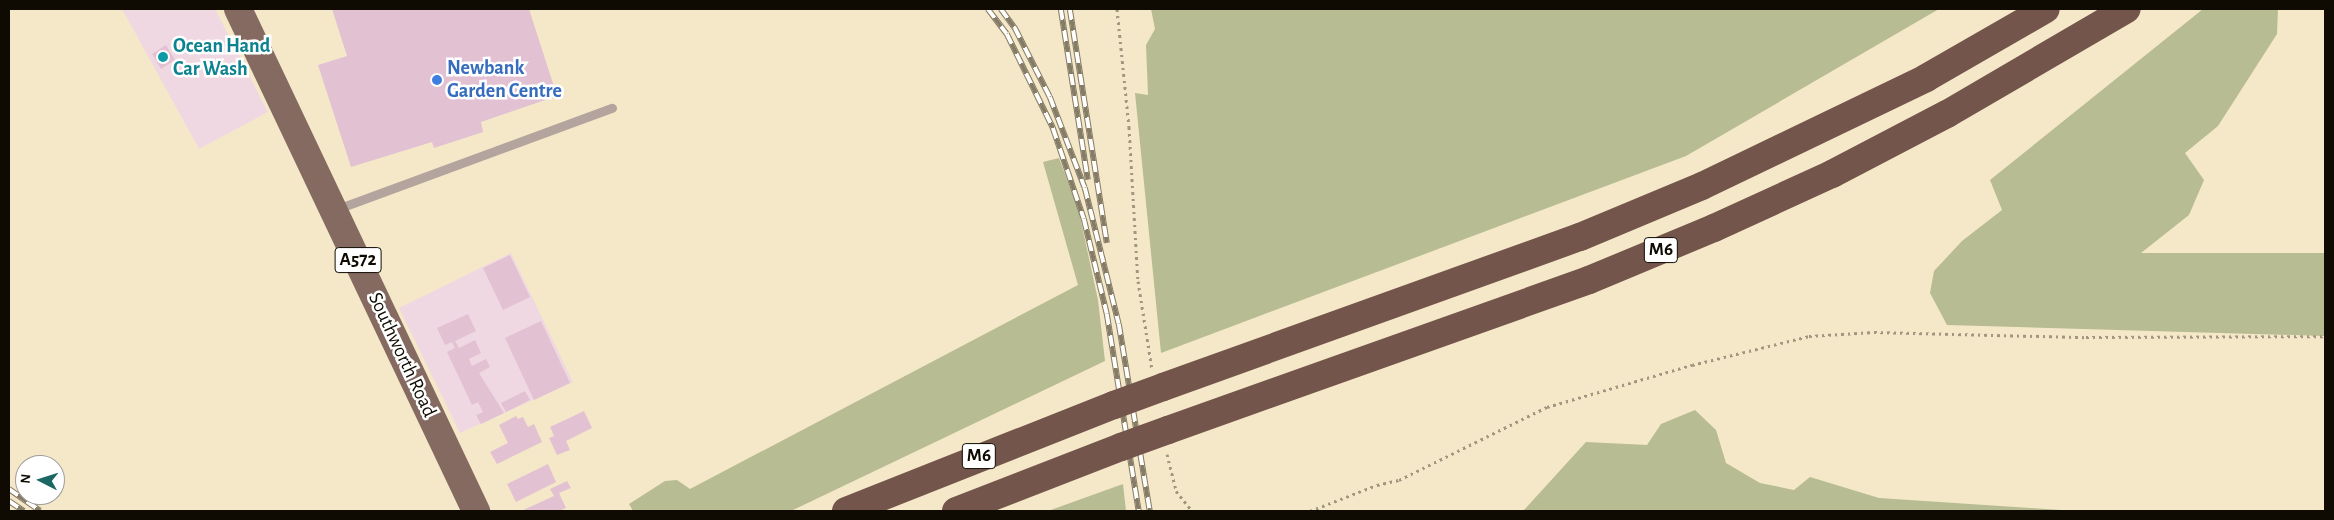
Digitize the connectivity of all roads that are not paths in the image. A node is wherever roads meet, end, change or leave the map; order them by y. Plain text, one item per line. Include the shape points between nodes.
1 (238, 9) edge
2 (2046, 9) edge
3 (2127, 9) edge
4 (612, 108) dead end
5 (334, 210) junction
6 (476, 511) edge
7 (846, 511) edge
8 (956, 511) edge

1 - 5 main road, Southworth Road / A572
2 - 7 highway, M6, bridge via 1926,78 1702,186 1562,244 1158,379 1114,405
3 - 8 highway, M6, bridge via 1948,114 1832,174 1714,228 1589,280 1167,439 1121,447
4 - 5 lane
5 - 6 main road, Southworth Road / A572

